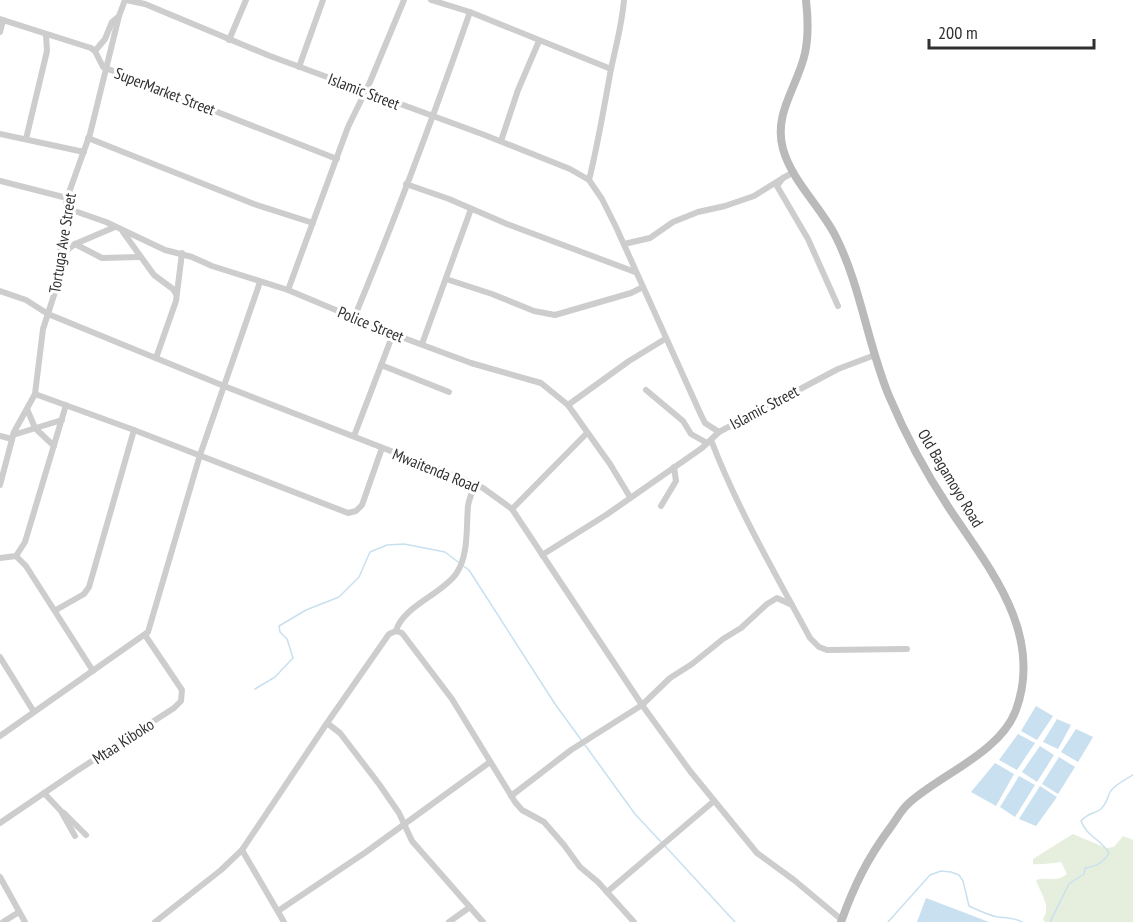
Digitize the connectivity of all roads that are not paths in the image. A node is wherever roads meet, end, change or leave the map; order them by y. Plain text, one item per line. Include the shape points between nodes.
1 (125, 0) edge
2 (246, 0) edge
3 (323, 0) edge
4 (404, 0) edge
5 (431, 0) edge
6 (624, 0) edge
7 (806, 0) edge
8 (470, 12) junction
9 (119, 16) junction
10 (2, 19) edge
11 (0, 32) edge
12 (46, 35) junction
13 (229, 40) junction
14 (539, 41) junction
15 (95, 51) junction
16 (299, 66) junction
17 (106, 68) junction
18 (611, 69) junction
19 (365, 92) junction
20 (434, 117) junction
21 (0, 134) edge
22 (88, 138) junction
23 (26, 139) junction
24 (501, 141) junction
25 (84, 152) junction
26 (337, 159) junction
27 (794, 172) junction
28 (783, 177) junction
29 (589, 180) junction
30 (0, 181) edge
31 (406, 184) junction
32 (67, 198) junction
33 (66, 208) junction
34 (471, 209) junction
35 (313, 223) junction
36 (115, 227) junction
37 (122, 231) junction
38 (75, 244) junction
39 (624, 244) junction
40 (182, 253) junction
41 (61, 255) junction
42 (139, 257) junction
43 (635, 272) junction
44 (446, 279) junction
45 (260, 282) junction
46 (643, 287) junction
47 (288, 290) junction
48 (0, 291) edge
49 (176, 294) junction
50 (838, 306) dead end
51 (48, 314) junction
52 (354, 318) junction
53 (393, 334) junction
54 (665, 339) junction
55 (422, 344) junction
56 (874, 355) junction
57 (156, 358) junction
58 (381, 365) junction
59 (224, 386) junction
60 (646, 390) dead end
61 (449, 392) dead end
62 (34, 394) junction
63 (66, 405) junction
64 (568, 405) junction
65 (27, 409) junction
66 (62, 420) junction
67 (35, 428) junction
68 (134, 430) junction
69 (719, 432) junction
70 (587, 433) junction
71 (0, 436) edge
72 (354, 436) junction
73 (13, 437) junction
74 (709, 441) junction
75 (54, 446) junction
76 (382, 448) junction
77 (200, 455) junction
78 (674, 467) junction
79 (474, 484) junction
80 (0, 485) edge
81 (630, 497) junction
82 (661, 506) dead end
83 (512, 508) junction
84 (542, 555) junction
85 (16, 556) junction
86 (0, 558) edge
87 (792, 605) junction
88 (56, 610) junction
89 (396, 631) junction
90 (145, 635) junction
91 (907, 649) dead end
92 (0, 657) edge
93 (93, 671) junction
94 (642, 705) junction
95 (34, 712) junction
96 (327, 723) junction
97 (0, 736) edge
98 (490, 762) junction
99 (44, 793) junction
100 (511, 795) junction
101 (714, 801) junction
102 (61, 811) junction
103 (0, 823) edge
104 (404, 824) junction
105 (86, 835) dead end
106 (75, 836) dead end
107 (242, 850) junction
108 (0, 877) edge
109 (607, 892) junction
110 (470, 907) junction
111 (278, 911) junction
112 (20, 912) junction
113 (842, 921) edge
114 (3, 922) edge
115 (26, 922) edge
116 (156, 922) edge
117 (284, 922) edge
118 (449, 922) edge
119 (483, 922) edge
120 (634, 922) edge

1 - 9 street, Tortuga Ave Street
1 - 13 street, Islamic Street via 145,4
2 - 13 street
3 - 16 street
4 - 19 street
5 - 8 street
6 - 18 street
7 - 27 street, Old Bagamoyo Road via 805,55 783,108 781,129 784,151
8 - 14 street
8 - 20 street
9 - 15 street
9 - 17 street, Tortuga Ave Street
10 - 11 street
10 - 12 street
12 - 15 street
12 - 23 street via 47,51
13 - 16 street, Islamic Street
14 - 18 street
14 - 24 street
15 - 17 street, SuperMarket Street
16 - 19 street, Islamic Street
17 - 22 street, Tortuga Ave Street
17 - 26 street, SuperMarket Street
18 - 29 street
19 - 20 street, Islamic Street
19 - 26 street
20 - 24 street, Islamic Street
20 - 31 street
21 - 23 street
22 - 25 street, Tortuga Ave Street
22 - 35 street via 254,204
23 - 25 street
24 - 29 street, Islamic Street
25 - 32 street, Tortuga Ave Street
26 - 35 street
27 - 28 street
27 - 56 street, Old Bagamoyo Road via 843,250
28 - 39 street via 754,196 698,212 673,222 653,237
28 - 50 street via 777,186 808,239
29 - 39 street, Islamic Street
30 - 32 street
31 - 34 street
31 - 52 street
32 - 33 street, Tortuga Ave Street
33 - 36 street, Police Street
33 - 41 street, Tortuga Ave Street
34 - 43 street
34 - 44 street
35 - 47 street
36 - 37 street, Police Street
36 - 38 street
37 - 40 street, Police Street via 165,250
37 - 42 street
38 - 41 street
38 - 42 street via 102,258
39 - 43 street, Islamic Street
40 - 45 street, Police Street
40 - 49 street
41 - 51 street, Tortuga Ave Street
42 - 49 street
43 - 46 street, Islamic Street
44 - 46 street via 555,315
44 - 55 street
45 - 47 street, Police Street
45 - 59 street
46 - 54 street, Islamic Street
47 - 52 street, Police Street
48 - 51 street, Mwaitenda Road via 26,300
49 - 57 street
51 - 57 street, Mwaitenda Road
51 - 62 street, Tortuga Ave Street
52 - 53 street, Police Street
53 - 55 street, Police Street
53 - 58 street
54 - 64 street
54 - 69 street, Islamic Street via 700,415
55 - 64 street, Police Street via 541,383
56 - 69 street, Islamic Street via 838,369
56 - 113 street, Old Bagamoyo Road via 921,461 1010,605 1023,646 1023,681 1015,712 997,737 907,804 869,857
57 - 59 street, Mwaitenda Road
58 - 61 street
58 - 72 street
59 - 72 street, Mwaitenda Road
59 - 77 street
60 - 74 street via 683,421 691,434
62 - 63 street
62 - 65 street, Tortuga Ave Street
63 - 66 street
63 - 68 street
64 - 70 street, Police Street
65 - 67 street
65 - 73 street, Tortuga Ave Street
66 - 67 street
66 - 75 street
67 - 73 street
67 - 75 street
68 - 77 street
68 - 88 street via 89,587
69 - 74 street
70 - 81 street, Police Street
70 - 83 street
71 - 73 street
72 - 76 street, Mwaitenda Road
73 - 80 street, Tortuga Ave Street
74 - 78 street
74 - 87 street
75 - 85 street via 25,542
76 - 77 street via 362,505 352,513
76 - 79 street, Mwaitenda Road
77 - 90 street
78 - 81 street
78 - 82 street via 675,481
79 - 83 street, Mwaitenda Road
79 - 89 street via 457,573 414,608
81 - 84 street
83 - 84 street, Mwaitenda Road
84 - 94 street, Mwaitenda Road
85 - 86 street
85 - 88 street
87 - 91 street via 810,638 827,650
87 - 94 street via 777,598 767,604 741,628 670,678
88 - 93 street
89 - 96 street via 389,634
89 - 98 street via 402,633 439,680
90 - 93 street
90 - 99 street, Mtaa Kiboko via 182,690 181,701
92 - 95 street
93 - 95 street
94 - 100 street
94 - 101 street, Mwaitenda Road
95 - 97 street
96 - 104 street via 352,747
96 - 107 street
98 - 100 street
98 - 104 street
99 - 102 street
99 - 103 street, Mtaa Kiboko
100 - 109 street via 522,810 544,822 580,867
101 - 109 street
101 - 113 street, Mwaitenda Road via 757,853
102 - 105 street
102 - 106 street
104 - 110 street via 412,841
104 - 111 street
107 - 111 street
107 - 116 street
108 - 112 street
109 - 120 street
110 - 118 street
110 - 119 street
111 - 117 street
112 - 114 street
112 - 115 street

